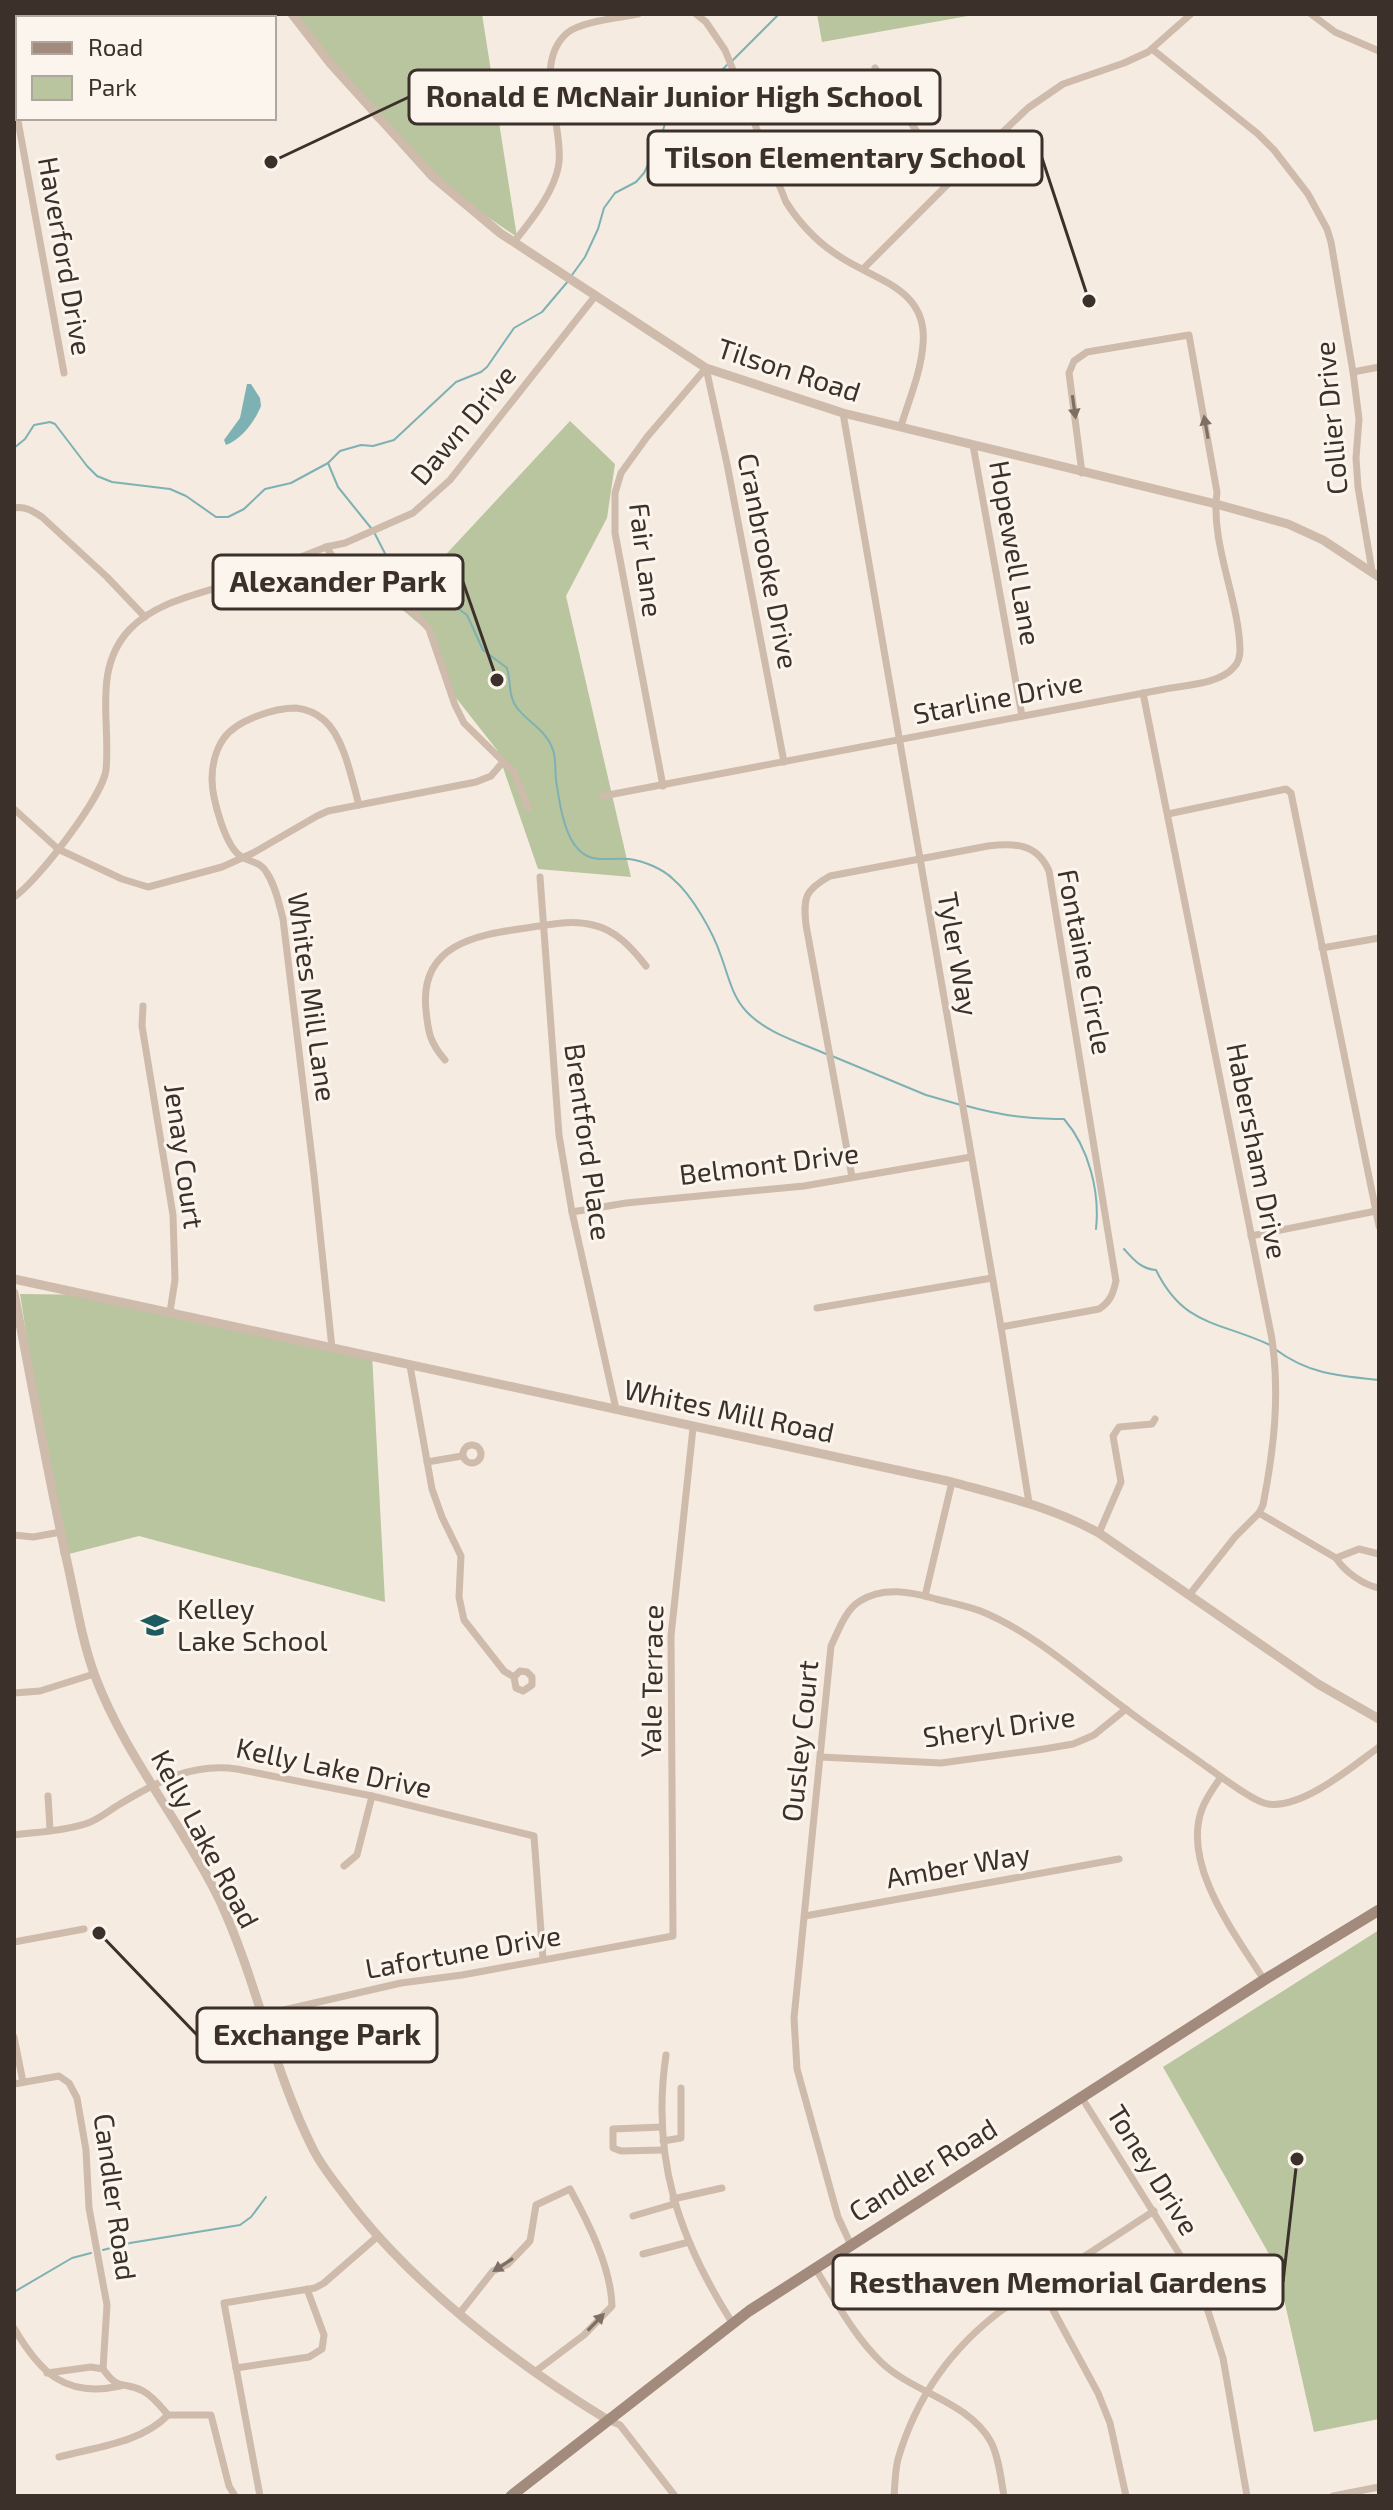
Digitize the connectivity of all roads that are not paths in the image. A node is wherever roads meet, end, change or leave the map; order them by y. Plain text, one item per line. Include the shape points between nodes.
1 (292, 14) edge
2 (638, 14) edge
3 (696, 14) edge
4 (1191, 14) edge
5 (1311, 14) edge
6 (1152, 49) junction
7 (1379, 51) edge
8 (875, 68) dead end
9 (18, 120) edge
10 (950, 182) junction
11 (514, 242) junction
12 (864, 268) junction
13 (596, 295) junction
14 (1379, 367) edge
15 (706, 368) junction
16 (1353, 372) junction
17 (64, 373) dead end
18 (843, 413) junction
19 (901, 426) junction
20 (973, 445) junction
21 (1082, 473) junction
22 (1216, 504) junction
23 (14, 508) edge
24 (326, 547) junction
25 (1375, 574) edge
26 (145, 617) junction
27 (1143, 693) junction
28 (1022, 716) junction
29 (900, 740) junction
30 (503, 762) junction
31 (784, 762) junction
32 (663, 786) junction
33 (603, 796) dead end
34 (359, 805) junction
35 (528, 808) dead end
36 (14, 809) edge
37 (1168, 814) junction
38 (58, 849) junction
39 (241, 857) junction
40 (919, 858) junction
41 (540, 877) dead end
42 (14, 897) edge
43 (544, 926) junction
44 (1379, 938) edge
45 (1322, 948) junction
46 (646, 966) dead end
47 (143, 1006) dead end
48 (445, 1060) dead end
49 (971, 1157) junction
50 (852, 1177) junction
51 (1376, 1211) junction
52 (572, 1212) junction
53 (1379, 1226) edge
54 (1251, 1236) junction
55 (992, 1278) junction
56 (14, 1279) edge
57 (14, 1293) edge
58 (817, 1308) dead end
59 (170, 1312) junction
60 (1001, 1327) junction
61 (332, 1348) junction
62 (410, 1366) junction
63 (616, 1409) junction
64 (1155, 1419) dead end
65 (693, 1428) junction
66 (462, 1456) dead end
67 (427, 1462) junction
68 (952, 1482) junction
69 (1029, 1503) junction
70 (1259, 1513) junction
71 (61, 1532) junction
72 (1099, 1533) junction
73 (14, 1535) edge
74 (1379, 1554) edge
75 (1336, 1558) junction
76 (1379, 1588) edge
77 (1190, 1594) junction
78 (925, 1596) junction
79 (94, 1674) junction
80 (514, 1677) dead end
81 (14, 1693) edge
82 (1126, 1709) junction
83 (1379, 1719) edge
84 (1379, 1747) edge
85 (821, 1757) junction
86 (1221, 1777) junction
87 (152, 1785) junction
88 (48, 1796) dead end
89 (372, 1796) junction
90 (50, 1830) junction
91 (14, 1835) edge
92 (1119, 1859) dead end
93 (344, 1866) dead end
94 (1379, 1910) edge
95 (805, 1916) junction
96 (84, 1929) dead end
97 (673, 1936) joint
98 (14, 1942) edge
99 (543, 1959) junction
100 (1264, 1980) junction
101 (262, 2015) junction
102 (14, 2037) edge
103 (666, 2055) dead end
104 (18, 2083) edge
105 (681, 2088) dead end
106 (1082, 2098) junction
107 (662, 2127) junction
108 (663, 2141) junction
109 (663, 2150) junction
110 (722, 2188) dead end
111 (674, 2201) junction
112 (1154, 2211) junction
113 (633, 2216) dead end
114 (378, 2236) junction
115 (689, 2242) junction
116 (851, 2245) junction
117 (643, 2254) dead end
118 (815, 2268) junction
119 (1040, 2286) junction
120 (307, 2289) junction
121 (459, 2314) junction
122 (733, 2324) junction
123 (14, 2328) edge
124 (236, 2368) junction
125 (103, 2369) junction
126 (536, 2371) junction
127 (47, 2373) junction
128 (120, 2386) junction
129 (925, 2392) junction
130 (168, 2415) junction
131 (608, 2420) junction
132 (59, 2457) dead end
133 (229, 2486) junction
134 (1379, 2487) edge
135 (226, 2496) edge
136 (235, 2496) edge
137 (260, 2496) edge
138 (511, 2496) edge
139 (675, 2496) edge
140 (894, 2496) edge
141 (1004, 2496) edge
142 (1126, 2496) edge
143 (1247, 2496) edge
144 (1333, 2496) edge

1 - 11 street, Tilson Road via 432,176
2 - 11 street via 574,28 556,47 550,83 559,162 553,182
3 - 12 street via 725,50 793,213 819,241
4 - 6 street
5 - 7 street via 1335,32
6 - 10 street via 1056,88
6 - 16 street, Collier Drive via 1258,134 1318,210 1331,242
8 - 10 street
9 - 17 street, Haverford Drive
10 - 12 street
11 - 13 street, Tilson Road
12 - 19 street via 909,297 923,325 922,358
13 - 15 street, Tilson Road
13 - 24 street, Dawn Drive via 432,499 402,519
14 - 16 street
15 - 18 street, Tilson Road
15 - 31 street, Cranbrooke Drive
15 - 32 street, Fair Lane via 647,437 621,473 615,493 615,533
16 - 25 street, Collier Drive via 1358,487
18 - 19 street, Tilson Road
18 - 29 street, Tyler Way
19 - 20 street, Tilson Road
20 - 21 street, Tilson Road
20 - 28 street, Hopewell Lane
21 - 22 street, Tilson Road
22 -> 21 street via 1189,335 1087,352 1074,361 1069,373
22 - 25 street, Tilson Road via 1288,524
22 - 27 street, Starline Drive via 1238,662 1222,676
23 - 26 street via 42,517
24 - 26 street, Dawn Drive
24 - 30 street via 355,581 415,613 429,629 464,723
26 - 38 street, Dawn Drive via 118,647 108,670 106,773
27 - 28 street, Starline Drive
27 - 37 street, Habersham Drive
28 - 29 street, Starline Drive
29 - 31 street, Starline Drive
29 - 40 street, Tyler Way
30 - 34 street via 491,776 476,782
30 - 35 street via 520,782
31 - 32 street, Starline Drive
32 - 33 street, Starline Drive
34 - 39 street via 317,816
34 - 39 street, Whites Mill Lane via 344,753 324,719 296,708 255,718 224,738 212,776 222,828
36 - 38 street
37 - 45 street via 1286,789 1292,797
37 - 54 street, Habersham Drive
38 - 39 street via 148,887
38 - 42 street, Dawn Drive
39 - 61 street, Whites Mill Lane via 266,871 283,919
40 - 49 street, Tyler Way
40 - 50 street, Fontaine Circle via 830,876 807,894 804,905
40 - 60 street, Fontaine Circle via 1019,845 1040,855 1052,887 1116,1281 1112,1296 1099,1309
41 - 43 street, Brentford Place
43 - 46 street via 602,928 628,944
43 - 48 street via 479,936 451,948 439,960 426,984 425,1005 433,1046
43 - 52 street, Brentford Place via 559,1135
44 - 45 street
45 - 51 street
47 - 59 street, Jenay Court via 173,1215 175,1280
49 - 50 street, Belmont Drive
49 - 55 street, Tyler Way
50 - 52 street, Belmont Drive
51 - 53 street
51 - 54 street
52 - 63 street, Brentford Place
54 - 70 street, Habersham Drive via 1277,1385 1275,1439
55 - 58 street
55 - 60 street, Tyler Way
56 - 59 street, Whites Mill Road
57 - 71 street, Kelly Lake Road
59 - 61 street, Whites Mill Road
60 - 69 street, Tyler Way
61 - 62 street, Whites Mill Road
62 - 63 street, Whites Mill Road
62 - 67 street
63 - 65 street, Whites Mill Road
64 - 72 street via 1152,1424 1119,1427 1113,1436 1121,1482
65 - 68 street, Whites Mill Road
65 - 97 street, Yale Terrace via 671,1636
66 - 67 street
67 - 80 street via 442,1517 461,1556 464,1620
68 - 69 street, Whites Mill Road
68 - 78 street
69 - 72 street, Whites Mill Road
70 - 75 street
70 - 77 street
71 - 73 street
71 - 79 street, Kelly Lake Road
72 - 77 street, Whites Mill Road
74 - 75 street via 1359,1549
75 - 76 street via 1364,1583
77 - 83 street, Whites Mill Road via 1307,1677
78 - 82 street, Ousley Court via 981,1611 1017,1630
78 - 85 street, Ousley Court via 876,1594 857,1602 842,1623 831,1646
79 - 81 street via 40,1691
79 - 87 street, Kelly Lake Road
82 - 85 street, Sheryl Drive via 1094,1735 1044,1749 941,1763
82 - 86 street, Ousley Court
84 - 86 street, Ousley Court via 1316,1790 1276,1804 1264,1804
85 - 95 street, Ousley Court
86 - 100 street via 1201,1810 1199,1859
87 - 89 street, Kelly Lake Drive via 189,1770 217,1767
87 - 90 street, Kelly Lake Drive via 90,1822
87 - 101 street, Kelly Lake Road via 219,1900
88 - 90 street
89 - 93 street via 357,1855
89 - 99 street, Kelly Lake Drive via 534,1836
90 - 91 street, Kelly Lake Drive
92 - 95 street, Amber Way
94 - 100 main road, Candler Road
95 - 116 street, Ousley Court via 794,2018 797,2069 838,2217
96 - 98 street
97 - 99 street, Lafortune Drive
99 - 101 street, Lafortune Drive via 401,1983
100 - 106 main road, Candler Road
101 - 114 street, Kelly Lake Road via 314,2151
102 - 104 street, Candler Road
103 - 107 street
104 - 125 street, Candler Road via 59,2076 77,2098 107,2305
105 - 108 street via 681,2138
106 - 112 street, Toney Drive
106 - 116 main road, Candler Road
107 - 108 street
107 - 109 street via 613,2129 613,2148
108 - 109 street
109 - 111 street
110 - 111 street
111 - 113 street
111 - 115 street
112 - 119 street
112 - 143 street, Toney Drive via 1208,2311 1223,2358
114 - 120 street via 324,2283
114 - 121 street, Kelly Lake Road
115 - 117 street
115 - 122 street
116 - 118 main road, Candler Road
118 - 122 main road, Candler Road
118 - 129 street via 871,2352
119 - 129 street via 981,2326
119 - 142 street via 1098,2393
120 - 124 street via 224,2303
120 - 124 street via 324,2335 322,2349 309,2357
121 - 126 street, Kelly Lake Road
126 -> 121 street via 612,2306 612,2287 570,2189 536,2205 530,2241 508,2264 493,2271
122 - 131 main road, Candler Road
123 - 127 street
124 - 137 street
125 - 127 street
125 - 128 street
126 - 131 street, Kelly Lake Road
127 - 128 street via 61,2383 89,2390
128 - 130 street via 154,2398
129 - 140 street via 898,2461
129 - 141 street via 980,2428 991,2443
130 - 132 street via 142,2435
130 - 133 street via 211,2415
131 - 138 main road, Candler Road
131 - 139 street via 620,2425
133 - 135 street
133 - 136 street
134 - 144 street

